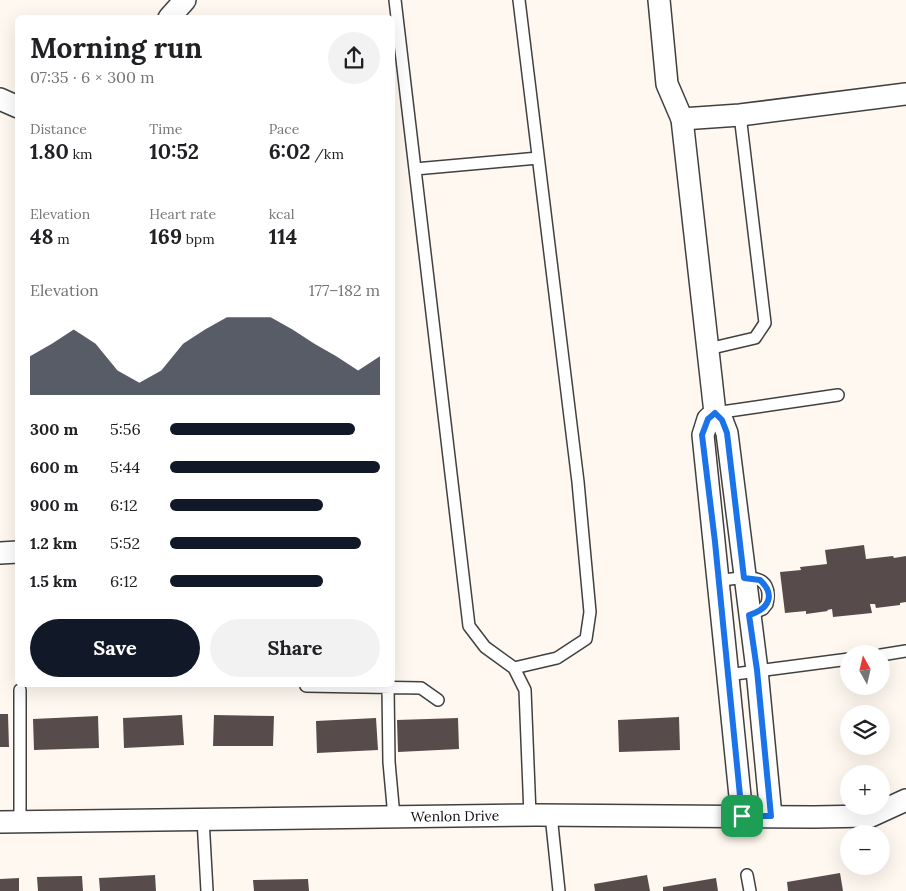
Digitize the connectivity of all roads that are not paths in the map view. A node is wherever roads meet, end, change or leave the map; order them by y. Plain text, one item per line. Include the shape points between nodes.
1 (185, 0) edge
2 (396, 0) edge
3 (519, 0) edge
4 (659, 0) edge
5 (172, 15) edge
6 (906, 94) edge
7 (0, 99) edge
8 (15, 106) edge
9 (740, 114) junction
10 (682, 119) junction
11 (538, 158) junction
12 (416, 169) junction
13 (708, 349) junction
14 (838, 395) dead end
15 (715, 413) junction
16 (15, 552) edge
17 (0, 553) edge
18 (744, 578) junction
19 (718, 581) junction
20 (906, 652) edge
21 (890, 654) edge
22 (840, 660) edge
23 (514, 668) junction
24 (757, 670) junction
25 (727, 675) junction
26 (388, 687) joint
27 (20, 690) dead end
28 (438, 700) dead end
29 (906, 800) edge
30 (541, 815) junction
31 (742, 816) junction
32 (771, 816) junction
33 (394, 817) junction
34 (203, 819) junction
35 (10, 822) edge
36 (747, 875) dead end
37 (207, 891) edge
38 (559, 891) edge
39 (750, 891) edge

1 - 5 street
2 - 12 lane
3 - 11 lane
4 - 10 street via 667,84
6 - 9 street
7 - 8 street
9 - 10 street
9 - 13 lane via 765,323 755,338
10 - 13 street
11 - 12 lane
11 - 23 lane via 578,482 590,612 586,639 557,658
12 - 23 lane via 469,626 485,647
13 - 15 street
14 - 15 lane
15 - 18 street via 727,433
15 - 19 street via 708,419 702,435
16 - 17 street
18 - 19 lane
18 - 24 street
19 - 25 street
20 - 21 lane
22 - 24 lane
23 - 30 lane via 525,690
24 - 25 lane
24 - 32 street
25 - 31 street
26 - 28 lane via 421,688
26 - 33 lane
27 - 35 lane
29 - 32 street, Wenlon Drive via 871,816
30 - 31 street, Wenlon Drive
30 - 33 street, Wenlon Drive
30 - 38 lane
31 - 32 street, Wenlon Drive
33 - 34 street, Wenlon Drive
34 - 35 street, Wenlon Drive
34 - 37 lane
36 - 39 lane

